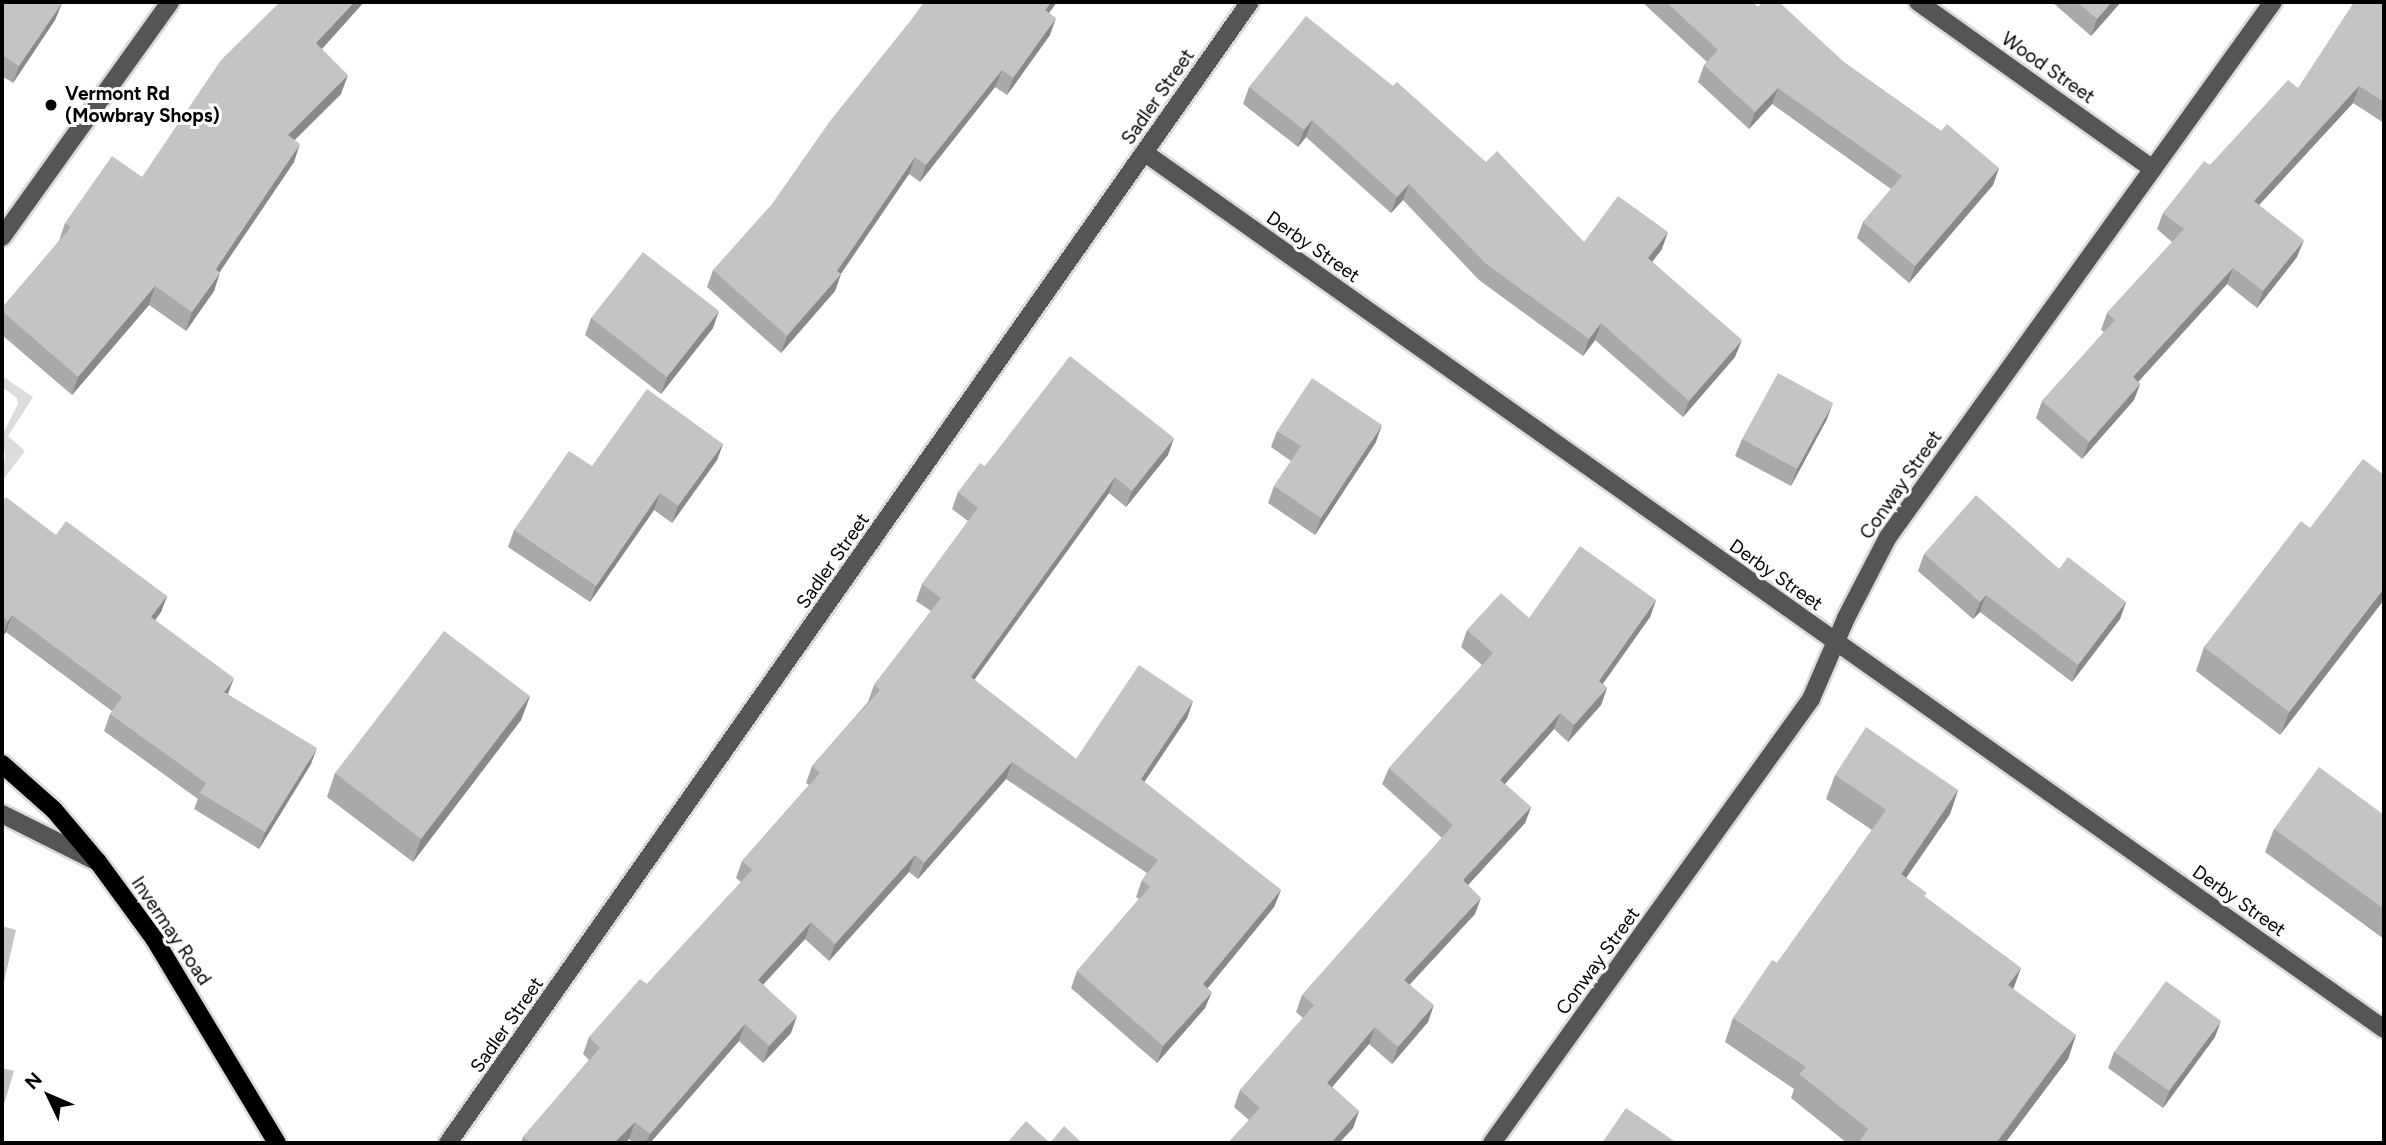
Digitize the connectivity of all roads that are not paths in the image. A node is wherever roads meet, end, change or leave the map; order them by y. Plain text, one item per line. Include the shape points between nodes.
1 (170, 2) edge
2 (1250, 2) edge
3 (1918, 2) edge
4 (2273, 2) edge
5 (1145, 153) junction
6 (2154, 169) junction
7 (2, 237) edge
8 (1836, 643) junction
9 (2, 764) edge
10 (2, 814) edge
11 (98, 862) junction
12 (2384, 1029) edge
13 (276, 1143) edge
14 (448, 1143) edge
15 (1492, 1143) edge

1 - 7 street
2 - 5 street, Sadler Street
3 - 6 street, Wood Street
4 - 6 street, Conway Street
5 - 8 street, Derby Street
5 - 14 street, Sadler Street
6 - 8 street, Conway Street via 1888,537
8 - 12 street, Derby Street
8 - 15 street, Conway Street via 1811,699
9 - 11 main road, Invermay Road via 54,810
10 - 11 street
11 - 13 main road, Invermay Road via 155,940

